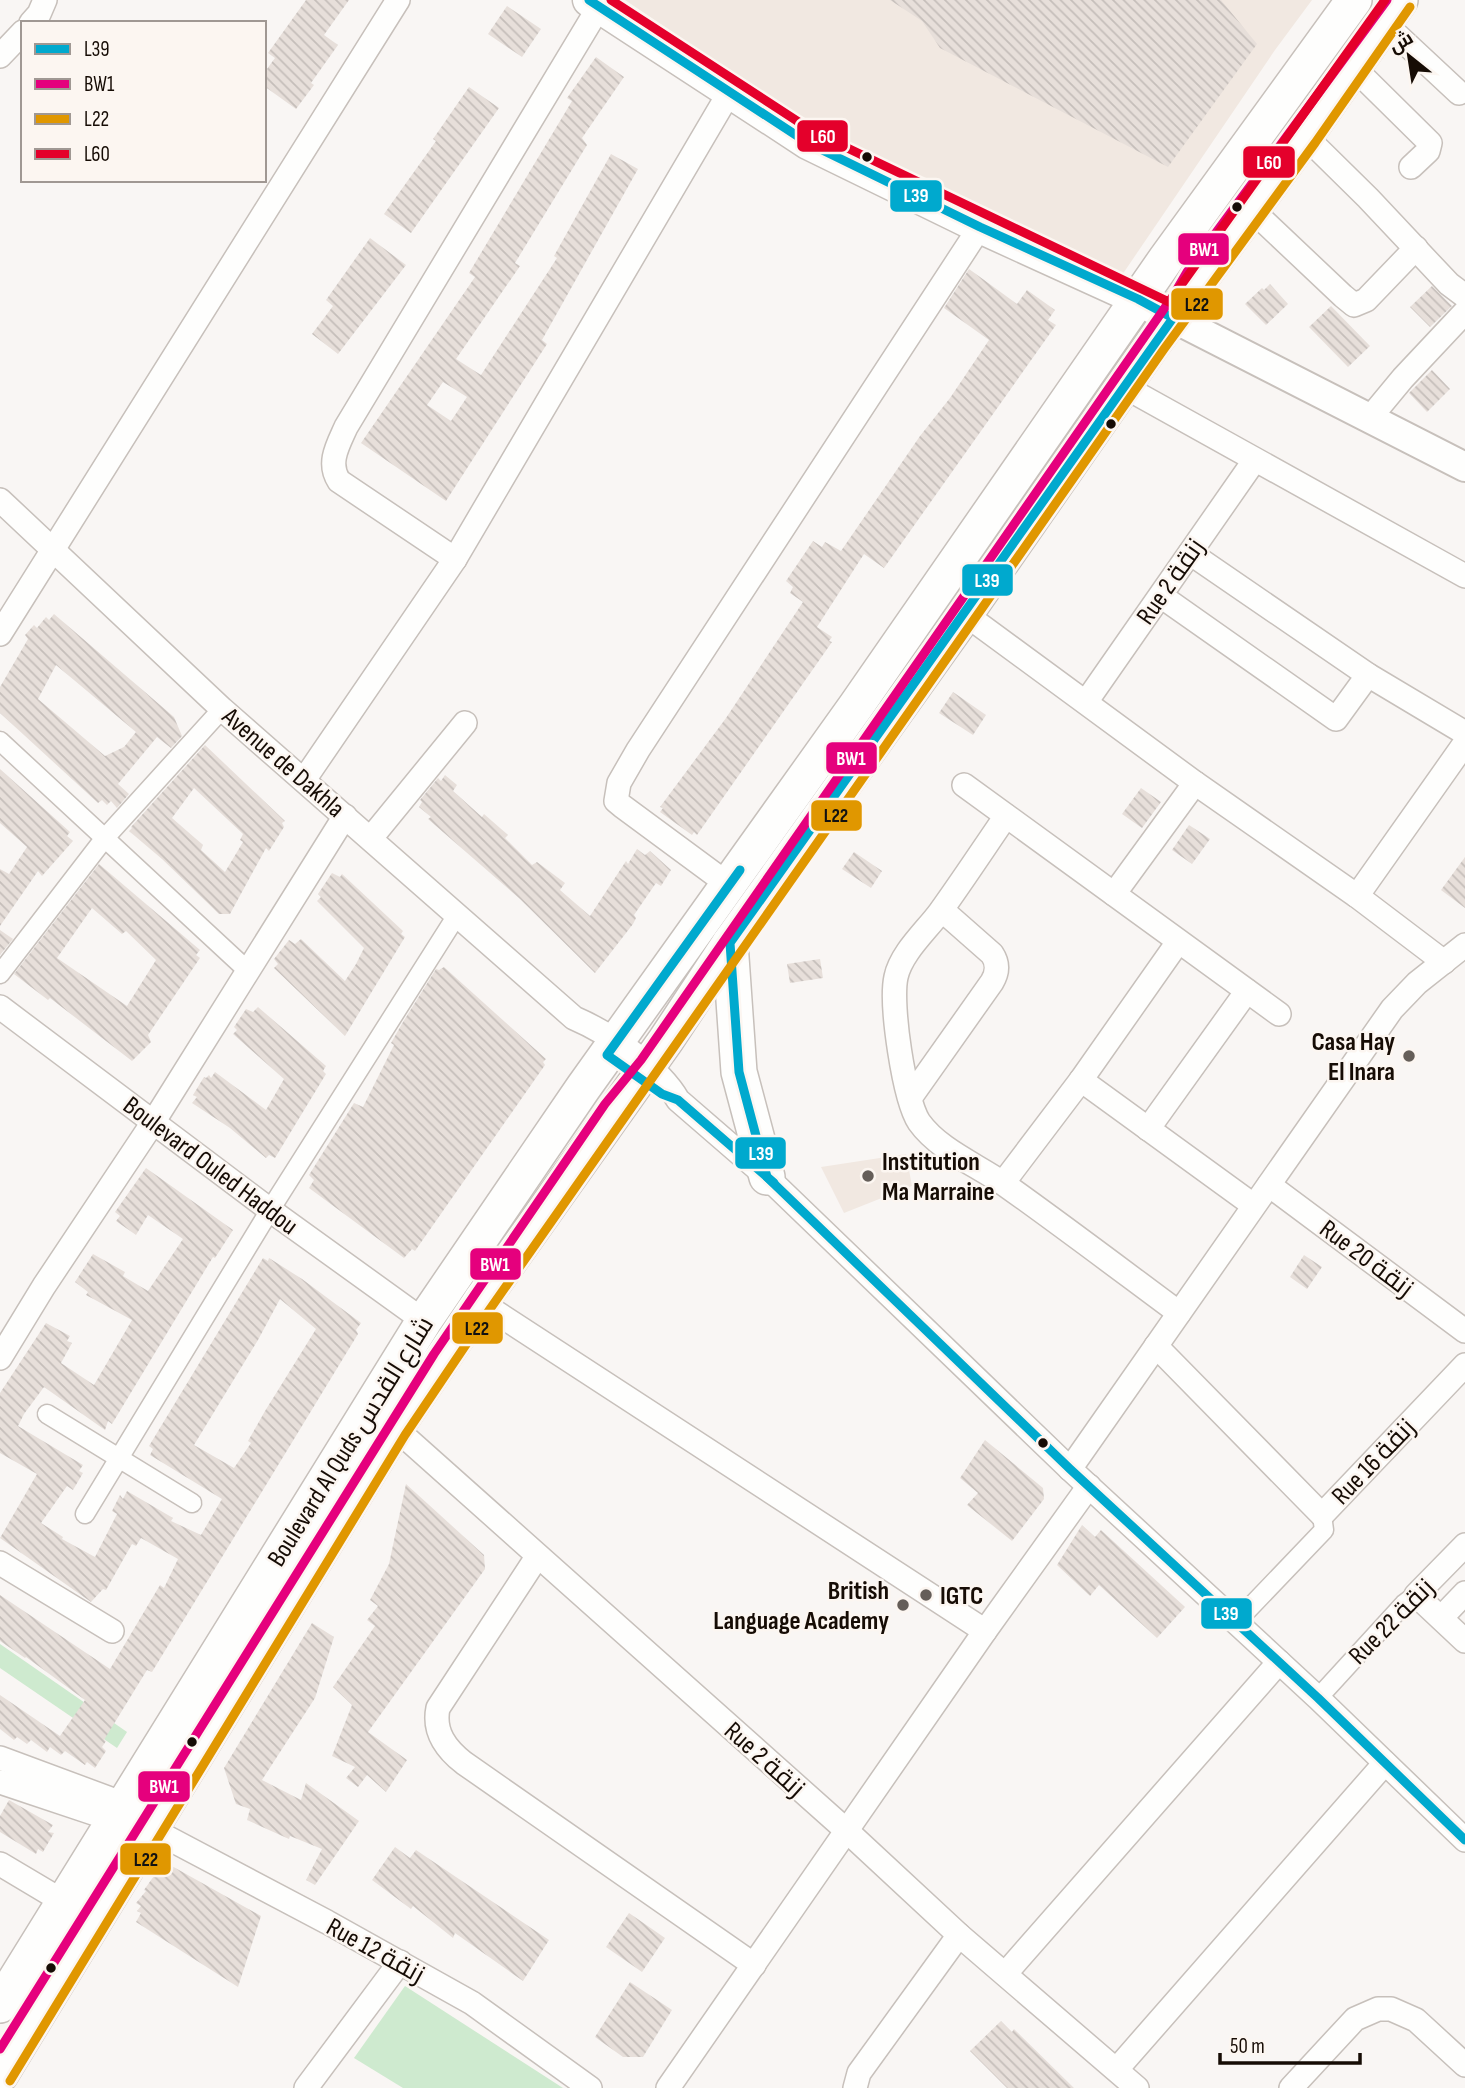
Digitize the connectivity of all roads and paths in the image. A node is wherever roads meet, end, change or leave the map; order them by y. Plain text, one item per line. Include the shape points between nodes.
1 (45, 0) edge
2 (398, 0) edge
3 (1354, 0) edge
4 (594, 4) edge
5 (1392, 12) edge
6 (33, 21) edge
7 (21, 34) edge
8 (0, 56) edge
9 (1354, 68) junction
10 (729, 93) junction
11 (1459, 93) dead end
12 (1306, 136) junction
13 (1411, 167) dead end
14 (1252, 210) junction
15 (980, 228) junction
16 (1416, 248) junction
17 (1465, 296) edge
18 (1138, 299) junction
19 (1174, 318) junction
20 (1460, 326) edge
21 (1123, 386) junction
22 (1369, 419) junction
23 (1254, 461) junction
24 (1465, 467) edge
25 (0, 500) edge
26 (51, 550) junction
27 (1190, 554) junction
28 (455, 559) junction
29 (1465, 576) edge
30 (1161, 596) junction
31 (965, 614) junction
32 (4, 620) edge
33 (1368, 675) junction
34 (1086, 702) junction
35 (222, 709) junction
36 (465, 723) dead end
37 (1465, 733) edge
38 (0, 741) edge
39 (1465, 743) edge
40 (304, 780) junction
41 (1195, 783) junction
42 (964, 785) dead end
43 (345, 816) junction
44 (1006, 816) junction
45 (371, 838) junction
46 (104, 839) junction
47 (729, 886) junction
48 (1114, 894) junction
49 (1357, 896) junction
50 (942, 910) junction
51 (457, 915) junction
52 (1178, 942) junction
53 (730, 943) junction
54 (1465, 945) edge
55 (1444, 962) junction
56 (247, 970) junction
57 (0, 974) edge
58 (1247, 990) junction
59 (0, 1007) edge
60 (1279, 1014) dead end
61 (612, 1049) junction
62 (643, 1072) junction
63 (1081, 1080) junction
64 (910, 1098) junction
65 (153, 1121) junction
66 (1148, 1129) junction
67 (767, 1177) junction
68 (1003, 1183) junction
69 (1269, 1185) junction
70 (1254, 1205) junction
71 (270, 1210) junction
72 (480, 1302) junction
73 (1179, 1313) junction
74 (424, 1321) junction
75 (1465, 1331) edge
76 (1156, 1346) junction
77 (0, 1358) edge
78 (1465, 1365) edge
79 (47, 1414) dead end
80 (395, 1427) junction
81 (119, 1458) junction
82 (1070, 1469) junction
83 (1089, 1486) junction
84 (192, 1503) dead end
85 (85, 1514) dead end
86 (1322, 1515) junction
87 (1465, 1545) edge
88 (537, 1557) junction
89 (0, 1563) edge
90 (1465, 1593) edge
91 (1416, 1595) junction
92 (1441, 1618) junction
93 (1236, 1622) junction
94 (112, 1631) dead end
95 (985, 1631) junction
96 (1465, 1641) edge
97 (1279, 1662) junction
98 (1318, 1698) junction
99 (0, 1758) edge
100 (1385, 1763) junction
101 (0, 1782) edge
102 (119, 1812) junction
103 (152, 1829) junction
104 (847, 1831) junction
105 (1465, 1840) edge
106 (0, 1864) edge
107 (64, 1902) junction
108 (959, 1936) junction
109 (400, 1962) junction
110 (754, 1965) junction
111 (1004, 1975) junction
112 (0, 2005) edge
113 (1465, 2065) edge
114 (1117, 2069) junction
115 (0, 2075) edge
116 (306, 2088) edge
117 (590, 2088) edge
118 (668, 2088) edge
119 (855, 2088) edge
120 (1137, 2088) edge
121 (1292, 2088) edge

1 - 6 street
2 - 26 street
3 - 18 main road, Boulevard Al Quds شارع القدس
4 - 10 main road
4 - 28 street via 336,448 332,468 339,481
5 - 9 main road, Boulevard Al Quds شارع القدس
5 - 11 street
7 - 8 street
9 - 12 main road, Boulevard Al Quds شارع القدس
9 - 13 street via 1430,143
10 - 15 main road via 808,143
10 - 28 street
12 - 14 main road, Boulevard Al Quds شارع القدس
12 - 16 street
14 - 16 street via 1354,305 1366,300
14 - 19 main road, Boulevard Al Quds شارع القدس
15 - 18 main road
15 - 47 street via 619,783 616,794 622,806
16 - 17 street
18 - 19 main road
18 - 47 main road, Boulevard Al Quds شارع القدس
19 - 21 main road, Boulevard Al Quds شارع القدس
19 - 22 street
20 - 22 street via 1403,378
21 - 23 street
21 - 31 main road, Boulevard Al Quds شارع القدس
22 - 24 street
23 - 27 street, Rue 2 زنقة
23 - 29 street
25 - 26 street, Avenue de Dakhla
26 - 32 street
26 - 35 street, Avenue de Dakhla
27 - 30 street, Rue 2 زنقة
27 - 33 street
28 - 40 street
30 - 33 street via 1336,719
30 - 34 street, Rue 2 زنقة
31 - 34 street
31 - 53 main road, Boulevard Al Quds شارع القدس
33 - 37 street
34 - 41 street
35 - 40 street, Avenue de Dakhla
35 - 46 street
36 - 45 street
38 - 46 street
39 - 49 street
40 - 43 street, Avenue de Dakhla
41 - 48 street
41 - 49 street
42 - 44 street
43 - 45 street, Avenue de Dakhla
43 - 56 street
44 - 48 street
44 - 50 street
45 - 51 street, Avenue de Dakhla
46 - 56 street
46 - 57 street
47 - 61 main road, Boulevard Al Quds شارع القدس
48 - 52 street
49 - 55 street
50 - 64 street via 896,976 898,1039
50 - 64 street via 992,954 996,971
51 - 61 street, Avenue de Dakhla via 574,1018 581,1031
51 - 71 street
52 - 58 street
52 - 63 street
53 - 62 main road, Boulevard Al Quds شارع القدس
53 - 67 main road via 739,1072
54 - 55 street
55 - 69 street via 1392,1009
56 - 65 street
58 - 60 street
58 - 66 street
59 - 65 street, Boulevard Ouled Haddou
61 - 62 street, Avenue de Dakhla
61 - 74 main road, Boulevard Al Quds شارع القدس
62 - 67 street, Avenue de Dakhla via 662,1094 678,1100
62 - 72 main road, Boulevard Al Quds شارع القدس
63 - 66 street
63 - 68 street
64 - 68 street via 925,1129
65 - 71 street, Boulevard Ouled Haddou
65 - 77 street
66 - 70 street
67 - 82 street, Avenue de Dakhla
68 - 73 street
69 - 70 street
69 - 75 street, Rue 20 زنقة
70 - 73 street
71 - 74 street, Boulevard Ouled Haddou
71 - 81 street
72 - 80 main road, Boulevard Al Quds شارع القدس
72 - 95 street
73 - 76 street
74 - 102 main road, Boulevard Al Quds شارع القدس
76 - 82 street
76 - 86 street
78 - 86 street, Rue 16 زنقة
79 - 81 street
80 - 88 street, Rue 2 زنقة
80 - 103 main road, Boulevard Al Quds شارع القدس
81 - 84 street
81 - 85 street
82 - 83 street, Avenue de Dakhla
83 - 93 street, Avenue de Dakhla
83 - 95 street
86 - 93 street, Rue 16 زنقة via 1324,1530
87 - 91 street, Rue 22 زنقة
88 - 104 street, Rue 2 زنقة
88 - 110 street via 438,1708 443,1742 464,1763
89 - 94 street
90 - 92 street, Rue 22 زنقة
91 - 92 street
91 - 98 street, Rue 22 زنقة
92 - 96 street
93 - 97 street, Avenue de Dakhla
95 - 104 street
97 - 98 street, Avenue de Dakhla
97 - 111 street
98 - 100 street, Avenue de Dakhla
99 - 102 street
100 - 105 street, Avenue de Dakhla
100 - 114 street
101 - 102 street
102 - 103 street, Rue 12 زنقة via 140,1815
102 - 107 main road, Boulevard Al Quds شارع القدس
103 - 109 street, Rue 12 زنقة
103 - 115 main road, Boulevard Al Quds شارع القدس
104 - 108 street, Rue 2 زنقة
104 - 110 street
106 - 107 street
107 - 112 main road, Boulevard Al Quds شارع القدس
108 - 111 street, Rue 2 زنقة
108 - 119 street via 859,2073
109 - 116 street
109 - 117 street, Rue 12 زنقة via 472,2003
110 - 118 street
111 - 114 street, Rue 2 زنقة
113 - 121 street via 1416,2020 1378,2009 1355,2020
114 - 120 street, Rue 2 زنقة

